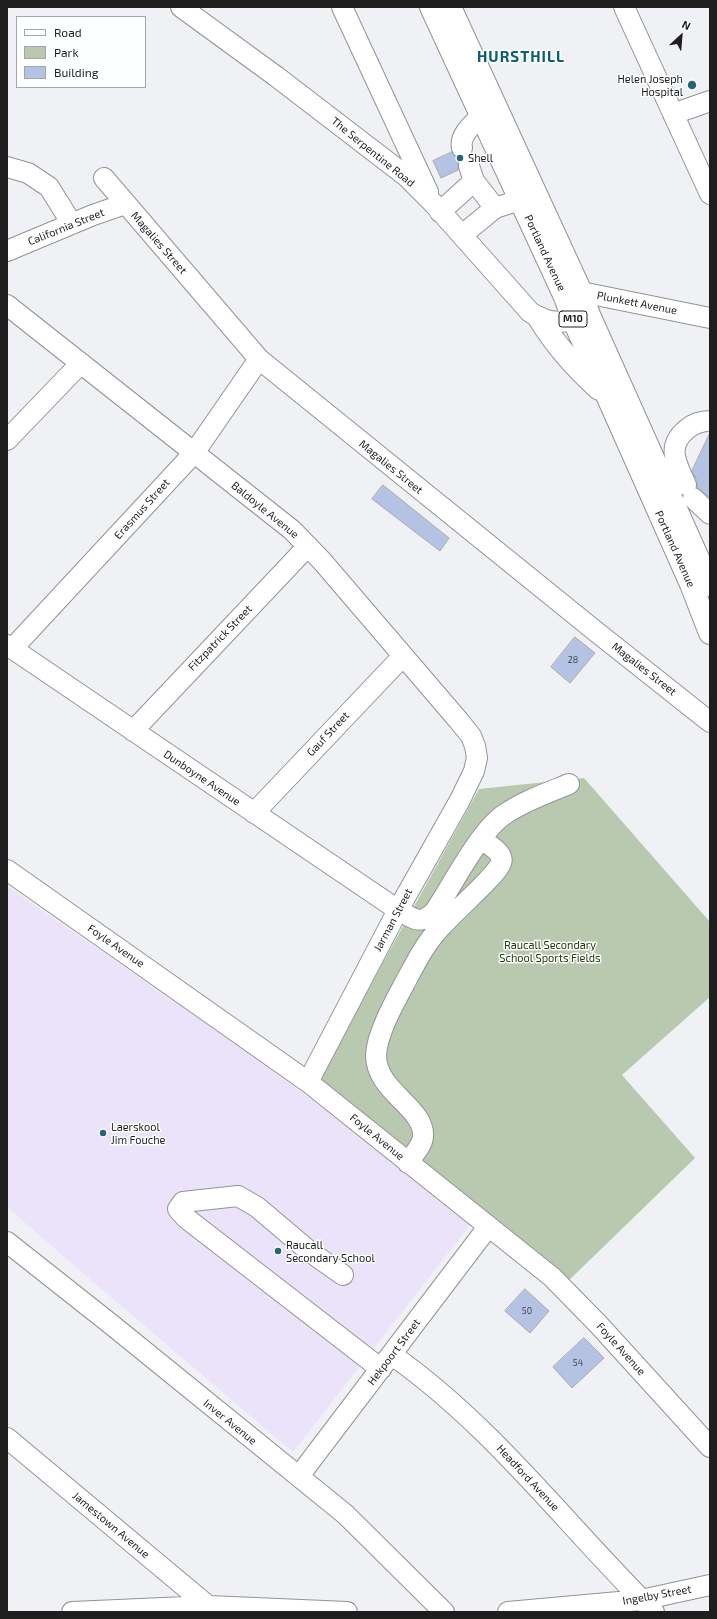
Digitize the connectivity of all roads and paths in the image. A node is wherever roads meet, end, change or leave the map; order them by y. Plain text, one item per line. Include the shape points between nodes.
1 (181, 7) edge
2 (342, 7) edge
3 (431, 7) edge
4 (450, 7) edge
5 (624, 7) edge
6 (710, 101) edge
7 (673, 114) junction
8 (481, 116) junction
9 (468, 165) junction
10 (7, 167) edge
11 (104, 178) dead end
12 (710, 194) edge
13 (520, 200) junction
14 (125, 204) junction
15 (437, 208) junction
16 (495, 208) junction
17 (72, 224) junction
18 (462, 236) junction
19 (7, 251) edge
20 (573, 294) junction
21 (7, 305) edge
22 (539, 318) junction
23 (581, 318) junction
24 (710, 318) edge
25 (259, 360) junction
26 (81, 363) junction
27 (608, 398) junction
28 (710, 421) edge
29 (7, 440) edge
30 (194, 453) junction
31 (710, 514) edge
32 (308, 546) junction
33 (704, 581) edge
34 (710, 633) edge
35 (10, 647) edge
36 (403, 656) junction
37 (710, 722) edge
38 (132, 731) junction
39 (477, 758) joint
40 (568, 784) dead end
41 (254, 813) junction
42 (480, 840) junction
43 (7, 870) edge
44 (398, 910) junction
45 (308, 1082) junction
46 (408, 1163) junction
47 (488, 1227) junction
48 (7, 1242) edge
49 (343, 1275) dead end
50 (386, 1362) junction
51 (7, 1438) edge
52 (710, 1447) edge
53 (299, 1476) junction
54 (710, 1585) edge
55 (647, 1606) edge
56 (212, 1609) edge
57 (72, 1612) edge
58 (347, 1612) edge
59 (444, 1612) edge
60 (508, 1612) edge

1 - 15 street, The Serpentine Road via 359,139 406,176
2 - 15 street
3 - 8 main road, Portland Avenue / M10
4 - 20 main road, Portland Avenue / M10
5 - 7 street
6 - 7 street
7 - 12 street
8 - 9 street via 462,138 461,143
8 - 13 main road, Portland Avenue / M10
9 - 15 street
9 - 16 street
10 - 17 street via 28,173 49,187
11 - 14 street, Magalies Street
13 - 16 street
13 - 20 main road, Portland Avenue / M10
14 - 17 street, California Street
14 - 25 street, Magalies Street
15 - 18 street, The Serpentine Road
16 - 18 street
17 - 19 street, California Street
18 - 22 street, The Serpentine Road via 530,312
20 - 23 main road, Portland Avenue / M10
20 - 24 street, Plunkett Avenue
21 - 26 street, Baldoyle Avenue
22 - 23 street via 546,321
22 - 27 main road via 548,334
23 - 27 main road, Portland Avenue / M10
23 - 33 main road, Portland Avenue / M10
25 - 30 street, Erasmus Street
25 - 37 street, Magalies Street
26 - 29 street
26 - 30 street, Baldoyle Avenue
27 - 33 main road, Portland Avenue / M10
28 - 31 street via 695,424 682,433 674,448 674,455 690,492
30 - 32 street, Baldoyle Avenue via 281,521
30 - 35 street, Erasmus Street
32 - 36 street, Baldoyle Avenue
32 - 38 street, Fitzpatrick Street
33 - 34 main road, Portland Avenue / M10
35 - 38 street, Dunboyne Avenue
36 - 39 street, Baldoyle Avenue via 465,728 475,746
36 - 41 street, Gauf Street
38 - 41 street, Dunboyne Avenue
39 - 44 street, Jarman Street via 474,771 460,800
40 - 42 street via 504,814
41 - 44 street, Dunboyne Avenue
42 - 44 street, Dunboyne Avenue via 428,919 416,920
42 - 46 street via 498,853 501,863 438,929 421,952 390,1012 376,1054 380,1073 386,1084 416,1114 421,1126 423,1136 420,1146
43 - 45 street, Foyle Avenue
44 - 45 street, Jarman Street
45 - 46 street, Foyle Avenue
46 - 47 street, Foyle Avenue
47 - 50 street, Hekpoort Street
47 - 52 street, Foyle Avenue via 566,1290
48 - 53 street, Inver Avenue
49 - 50 street, Headford Avenue via 309,1251 257,1207 238,1196 183,1202 178,1209 186,1218
50 - 53 street, Hekpoort Street
50 - 55 street, Headford Avenue via 429,1382 476,1424
51 - 56 street, Jamestown Avenue
53 - 59 street, Inver Avenue via 345,1514
54 - 55 street, Ingelby Street
55 - 60 street, Ingelby Street
56 - 57 street
56 - 58 street

